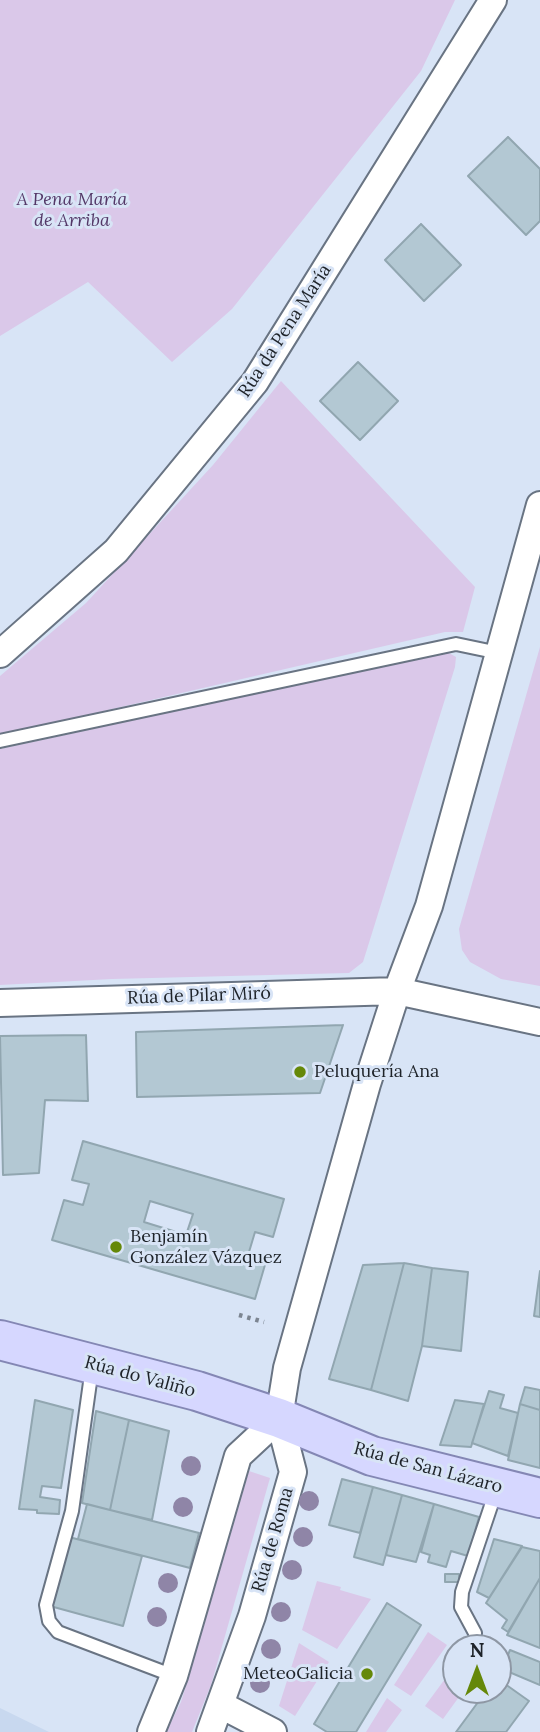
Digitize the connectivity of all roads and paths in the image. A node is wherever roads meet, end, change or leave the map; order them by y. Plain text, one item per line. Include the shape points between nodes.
1 (492, 0) edge
2 (540, 505) edge
3 (499, 653) junction
4 (0, 654) edge
5 (0, 741) edge
6 (397, 991) junction
7 (0, 1003) edge
8 (540, 1022) edge
9 (239, 1315) dead end
10 (264, 1322) dead end
11 (0, 1340) edge
12 (93, 1364) junction
13 (279, 1418) junction
14 (497, 1487) junction
15 (540, 1498) edge
16 (475, 1633) dead end
17 (174, 1676) junction
18 (221, 1704) junction
19 (151, 1732) edge
20 (210, 1732) edge
21 (273, 1732) edge

1 - 4 street, Rúa da Pena María via 255,382 116,551
2 - 3 street
3 - 5 lane via 456,644
3 - 6 street via 429,906
6 - 7 street, Rúa de Pilar Miró
6 - 8 street, Rúa de Pilar Miró
6 - 13 street via 287,1368
9 - 10 path
11 - 12 main road, Rúa do Valiño
12 - 13 main road, Rúa do Valiño
12 - 17 lane via 72,1511 46,1605 49,1621 58,1632
13 - 14 main road, Rúa de San Lázaro via 372,1456
13 - 17 street via 238,1456
13 - 18 street, Rúa de Roma via 293,1472 253,1616
14 - 15 main road, Rúa de San Lázaro
14 - 16 lane via 462,1592 461,1607
17 - 19 street
18 - 20 street, Rúa de Roma
18 - 21 street

